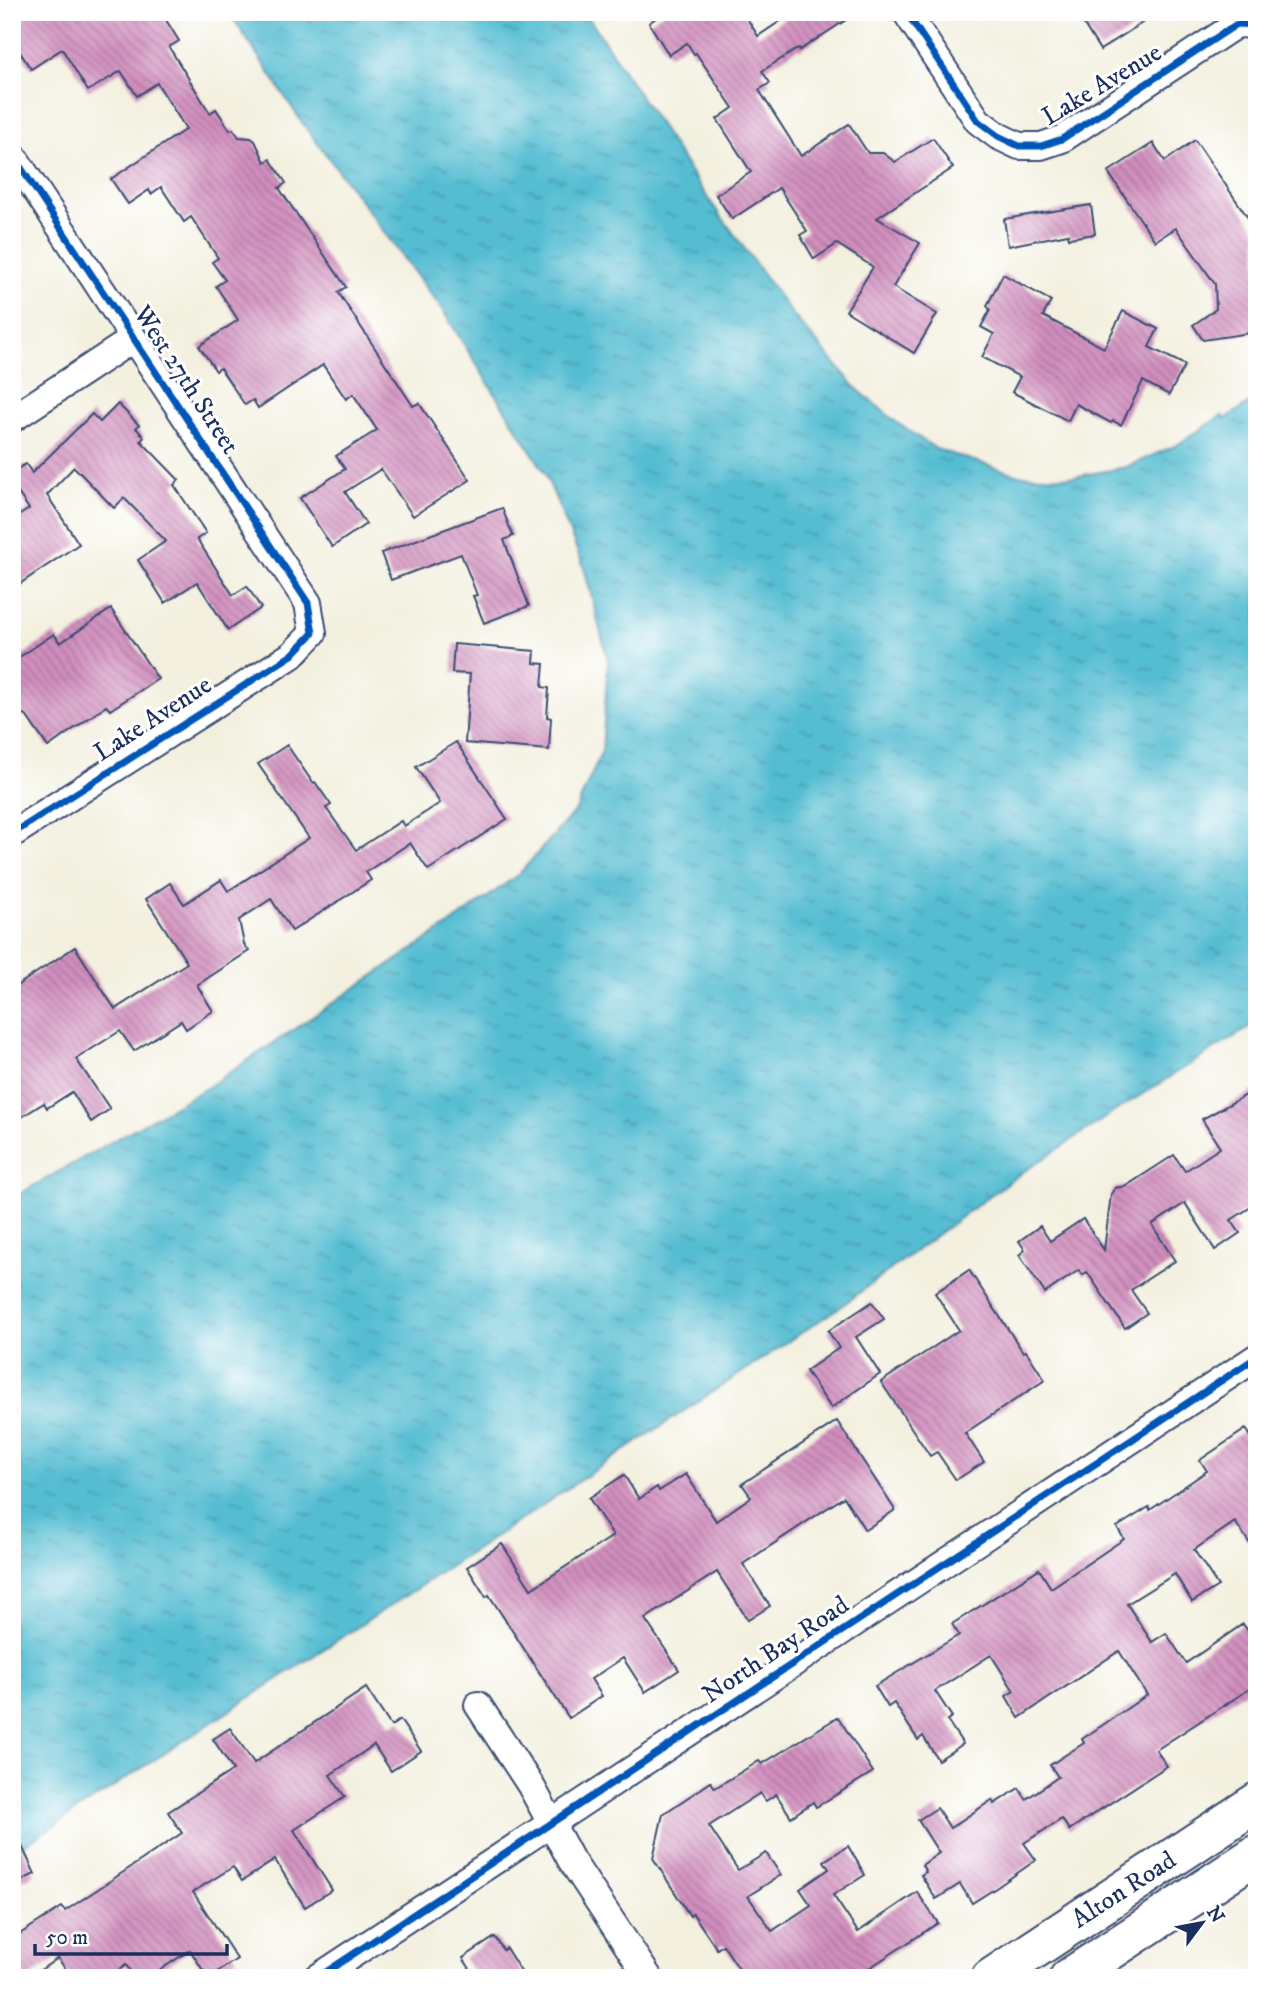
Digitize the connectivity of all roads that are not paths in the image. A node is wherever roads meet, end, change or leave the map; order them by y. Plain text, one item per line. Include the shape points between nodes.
1 (906, 12) edge
2 (1250, 21) edge
3 (12, 155) edge
4 (133, 339) junction
5 (12, 419) edge
6 (313, 634) joint
7 (12, 834) edge
8 (1257, 1357) edge
9 (478, 1705) dead end
10 (1257, 1802) edge
11 (551, 1824) junction
12 (1257, 1854) edge
13 (317, 1978) edge
14 (649, 1978) edge
15 (991, 1978) edge
16 (1069, 1978) edge

1 - 2 street, Lake Avenue via 978,121 1019,146 1041,146 1062,139
3 - 4 street, West 27th Street
4 - 5 street
4 - 6 street, West 27th Street via 308,603
6 - 7 street, Lake Avenue via 292,655
8 - 11 street, North Bay Road
9 - 11 street
10 - 15 highway, Alton Road
11 - 13 street, North Bay Road
11 - 14 street
12 - 16 highway, Alton Road

